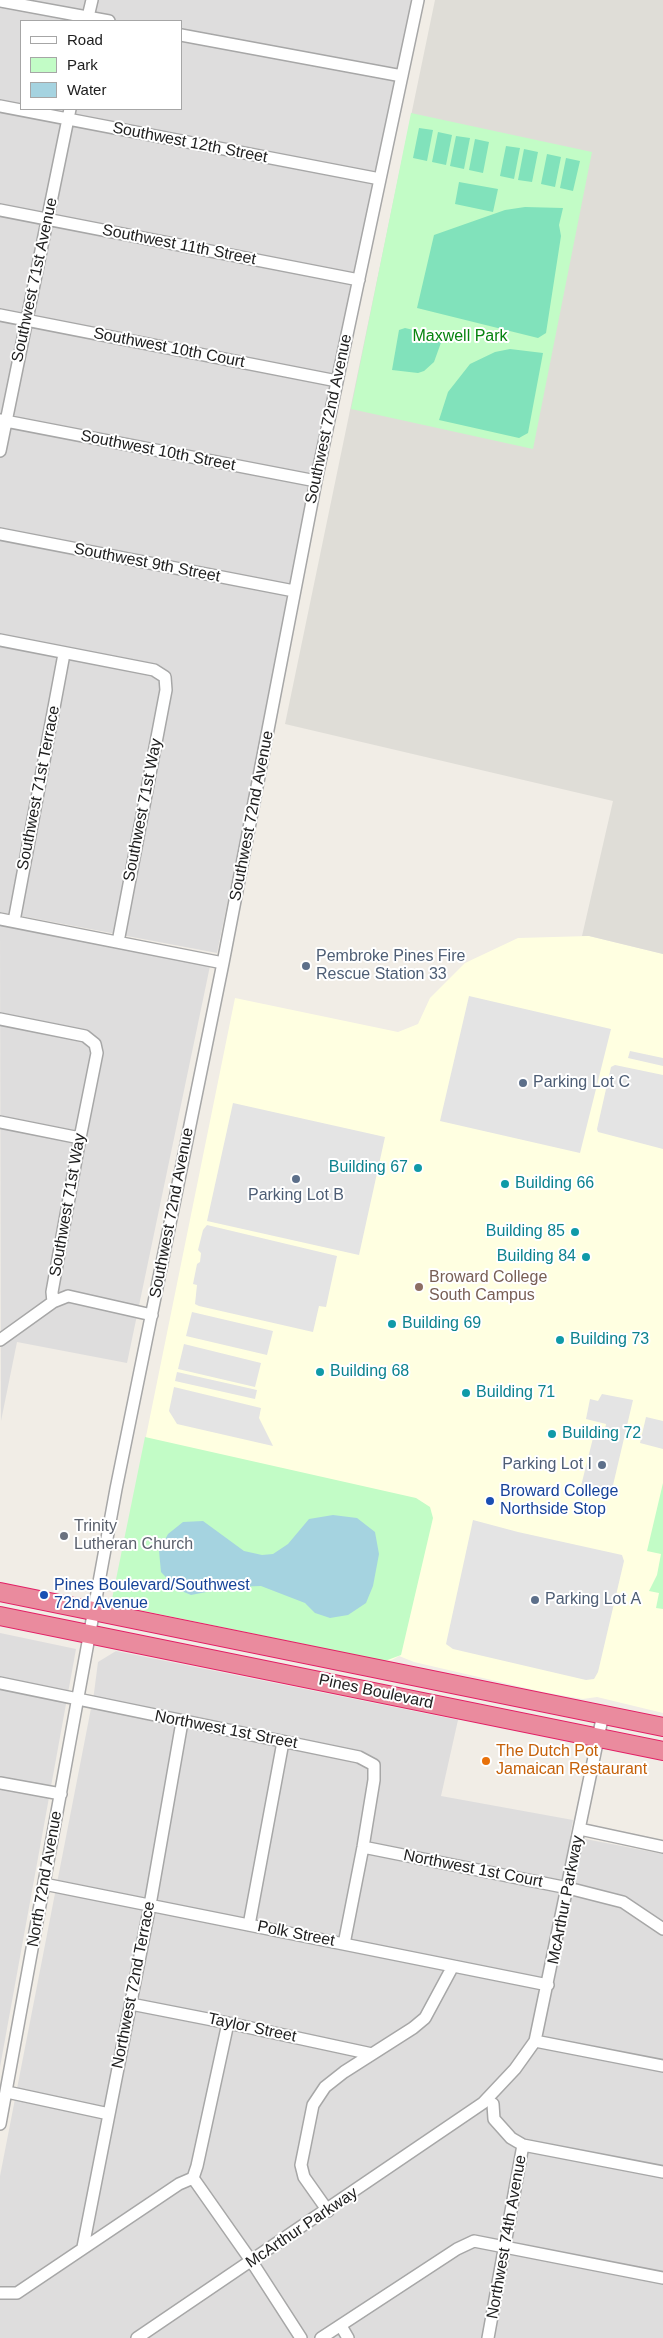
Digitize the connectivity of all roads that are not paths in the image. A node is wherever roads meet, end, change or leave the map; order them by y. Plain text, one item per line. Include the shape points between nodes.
1 (0, 0) edge
2 (92, 0) edge
3 (418, 0) edge
4 (88, 19) edge
5 (182, 35) edge
6 (402, 76) junction
7 (0, 106) edge
8 (20, 108) edge
9 (34, 110) edge
10 (69, 114) edge
11 (380, 179) junction
12 (0, 210) edge
13 (47, 219) junction
14 (359, 280) junction
15 (0, 315) edge
16 (26, 320) junction
17 (337, 381) junction
18 (3, 421) edge
19 (0, 451) edge
20 (316, 481) junction
21 (0, 534) edge
22 (294, 591) junction
23 (0, 640) edge
24 (64, 654) junction
25 (0, 919) edge
26 (14, 922) junction
27 (118, 942) junction
28 (223, 963) junction
29 (0, 1019) edge
30 (0, 1122) edge
31 (80, 1138) junction
32 (53, 1302) junction
33 (152, 1315) junction
34 (0, 1340) edge
35 (0, 1592) edge
36 (93, 1611) junction
37 (0, 1616) edge
38 (89, 1633) junction
39 (403, 1673) junction
40 (0, 1683) edge
41 (381, 1693) junction
42 (78, 1699) junction
43 (603, 1714) junction
44 (182, 1722) junction
45 (663, 1727) edge
46 (598, 1738) junction
47 (283, 1742) junction
48 (663, 1751) edge
49 (0, 1783) edge
50 (61, 1794) junction
51 (580, 1829) junction
52 (663, 1846) edge
53 (363, 1847) junction
54 (44, 1884) junction
55 (568, 1888) junction
56 (150, 1905) junction
57 (249, 1925) junction
58 (663, 1929) edge
59 (344, 1944) junction
60 (453, 1966) junction
61 (548, 1985) junction
62 (131, 2004) junction
63 (228, 2022) junction
64 (535, 2041) junction
65 (372, 2054) junction
66 (663, 2066) edge
67 (508, 2077) junction
68 (7, 2092) junction
69 (493, 2104) junction
70 (477, 2110) junction
71 (109, 2114) junction
72 (494, 2119) junction
73 (0, 2124) edge
74 (523, 2145) junction
75 (663, 2172) edge
76 (193, 2178) junction
77 (328, 2211) junction
78 (506, 2246) junction
79 (83, 2247) junction
80 (252, 2262) junction
81 (663, 2278) edge
82 (0, 2293) edge
83 (342, 2326) junction
84 (137, 2338) edge
85 (301, 2338) edge
86 (321, 2338) edge
87 (348, 2338) edge
88 (488, 2338) edge

1 - 4 street
2 - 4 street
3 - 6 street, Southwest 72nd Avenue
5 - 6 street
6 - 11 street, Southwest 72nd Avenue
7 - 8 street, Southwest 12th Street
9 - 10 street, Southwest 12th Street
10 - 11 street, Southwest 12th Street
10 - 13 street, Southwest 71st Avenue
11 - 14 street, Southwest 72nd Avenue
12 - 13 street, Southwest 11th Street
13 - 14 street, Southwest 11th Street
13 - 16 street, Southwest 71st Avenue
14 - 17 street, Southwest 72nd Avenue
15 - 16 street, Southwest 10th Court
16 - 17 street, Southwest 10th Court
16 - 18 street, Southwest 71st Avenue
17 - 20 street, Southwest 72nd Avenue
18 - 19 street, Southwest 71st Avenue
18 - 20 street, Southwest 10th Street
20 - 22 street, Southwest 72nd Avenue
21 - 22 street, Southwest 9th Street
22 - 28 street, Southwest 72nd Avenue
23 - 24 street
24 - 26 street, Southwest 71st Terrace
24 - 27 street, Southwest 71st Way via 154,670 165,678 166,690
25 - 26 street
26 - 27 street
27 - 28 street
28 - 33 street, Southwest 72nd Avenue
29 - 31 street, Southwest 71st Way via 85,1036 95,1044 97,1054
30 - 31 street
31 - 32 street, Southwest 71st Way via 52,1292
32 - 33 street via 68,1296
32 - 34 street
33 - 36 street, Southwest 72nd Avenue
35 - 36 highway, Pines Boulevard
36 - 38 street, Southwest 72nd Avenue
36 - 39 highway, Pines Boulevard
37 - 38 highway, Pines Boulevard
38 - 41 highway, Pines Boulevard
38 - 42 street, North 72nd Avenue
39 - 41 highway via 393,1687
39 - 43 highway, Pines Boulevard
40 - 42 street, Northwest 1st Street
41 - 46 highway, Pines Boulevard
42 - 44 street, Northwest 1st Street
42 - 50 street, North 72nd Avenue
43 - 45 highway, Pines Boulevard
43 - 46 street, McArthur Parkway
44 - 47 street, Northwest 1st Street
44 - 56 street, Northwest 72nd Terrace
46 - 48 highway, Pines Boulevard
46 - 51 street, McArthur Parkway
47 - 53 street, Northwest 1st Street via 359,1757 374,1765
47 - 57 street
49 - 50 street
50 - 54 street, North 72nd Avenue
51 - 52 street
51 - 55 street, McArthur Parkway
53 - 55 street, Northwest 1st Court
53 - 59 street
54 - 56 street, Polk Street
54 - 68 street, North 72nd Avenue
55 - 58 street, Northwest 1st Court via 623,1902
55 - 61 street, McArthur Parkway
56 - 57 street, Polk Street
56 - 62 street, Northwest 72nd Terrace
57 - 59 street, Polk Street
59 - 60 street, Polk Street
60 - 61 street, Polk Street
60 - 65 street via 425,2018
61 - 64 street, McArthur Parkway
62 - 63 street, Taylor Street
62 - 71 street, Northwest 72nd Terrace
63 - 65 street, Taylor Street
63 - 76 street
64 - 66 street
64 - 67 street, McArthur Parkway
65 - 77 street via 324,2087 313,2105 300,2165 304,2177
67 - 69 street, McArthur Parkway via 506,2088
67 - 70 street, McArthur Parkway
68 - 71 street
68 - 73 street, North 72nd Avenue
69 - 70 street, McArthur Parkway
69 - 72 street
70 - 72 street, Northwest 74th Avenue via 486,2118
70 - 77 street, McArthur Parkway
71 - 79 street, Northwest 72nd Terrace
72 - 74 street, Northwest 74th Avenue via 510,2138
74 - 75 street
74 - 78 street, Northwest 74th Avenue
76 - 79 street
76 - 80 street
77 - 80 street, McArthur Parkway
78 - 81 street
78 - 83 street via 474,2241
78 - 88 street, Northwest 74th Avenue
79 - 82 street via 17,2293
80 - 84 street, McArthur Parkway
80 - 85 street
83 - 86 street
83 - 87 street

